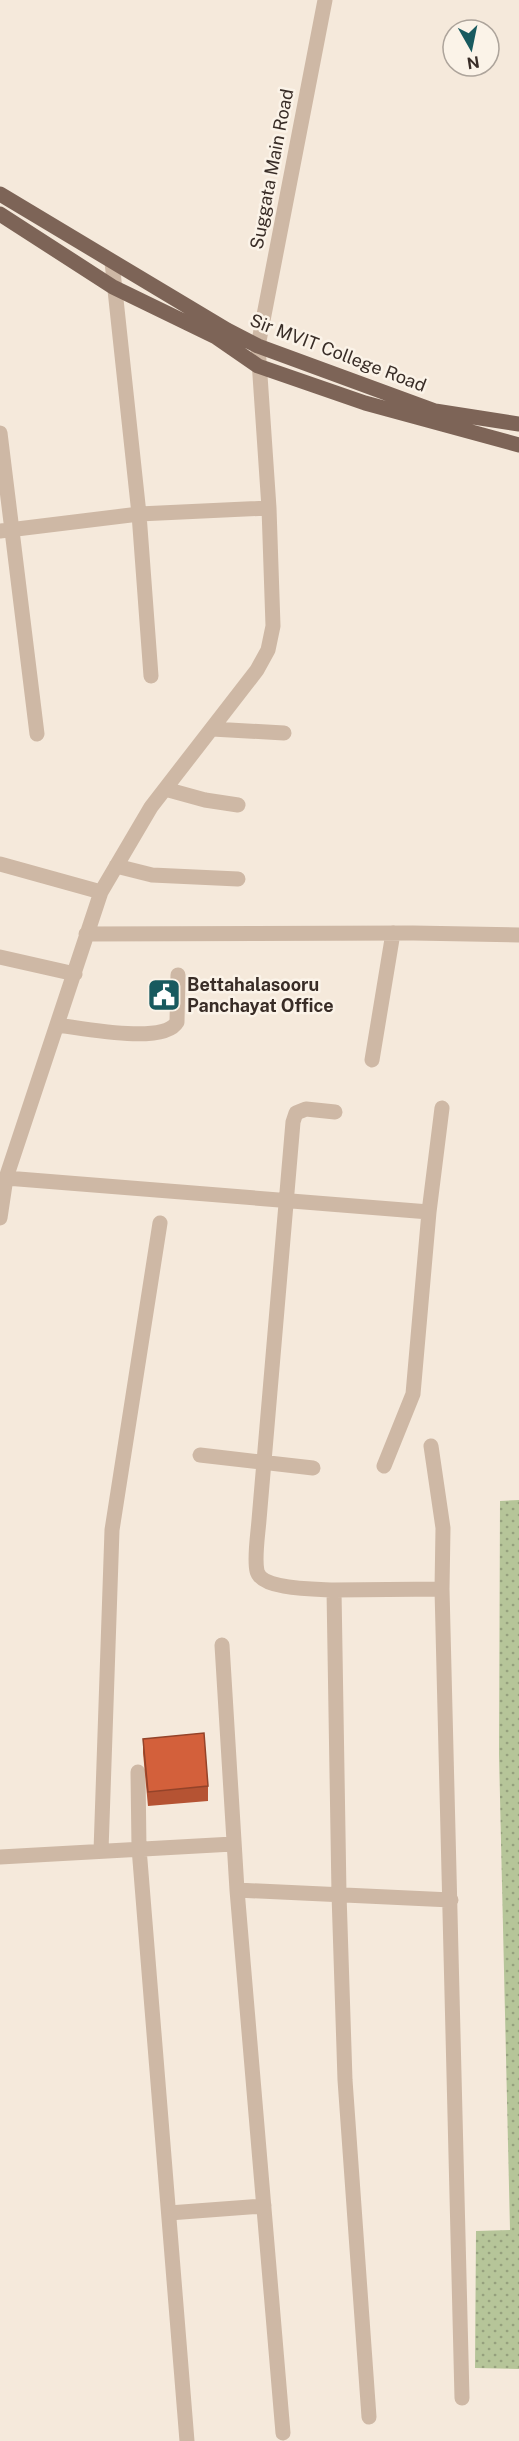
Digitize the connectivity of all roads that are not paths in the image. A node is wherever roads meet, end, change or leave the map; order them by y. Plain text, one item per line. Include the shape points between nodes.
1 (325, 0) edge
2 (0, 194) edge
3 (0, 214) edge
4 (112, 262) junction
5 (115, 288) junction
6 (258, 346) junction
7 (259, 366) junction
8 (519, 424) edge
9 (0, 433) edge
10 (519, 445) edge
11 (269, 508) junction
12 (139, 514) junction
13 (6, 530) edge
14 (151, 676) dead end
15 (212, 729) junction
16 (284, 733) dead end
17 (37, 734) dead end
18 (165, 789) junction
19 (238, 805) dead end
20 (0, 864) edge
21 (117, 866) junction
22 (238, 879) dead end
23 (101, 892) junction
24 (393, 933) junction
25 (86, 934) junction
26 (519, 935) edge
27 (0, 957) edge
28 (75, 974) junction
29 (178, 975) dead end
30 (57, 1025) junction
31 (372, 1060) dead end
32 (442, 1108) dead end
33 (335, 1112) dead end
34 (6, 1178) junction
35 (286, 1200) junction
36 (429, 1212) junction
37 (0, 1218) edge
38 (160, 1223) dead end
39 (431, 1446) dead end
40 (200, 1455) dead end
41 (264, 1462) junction
42 (384, 1467) dead end
43 (313, 1468) dead end
44 (442, 1589) junction
45 (334, 1590) junction
46 (222, 1645) dead end
47 (138, 1772) dead end
48 (233, 1844) junction
49 (139, 1848) junction
50 (101, 1851) junction
51 (0, 1857) edge
52 (237, 1890) junction
53 (339, 1894) junction
54 (451, 1900) junction
55 (264, 2206) junction
56 (169, 2212) junction
57 (462, 2398) dead end
58 (369, 2417) dead end
59 (283, 2433) dead end
60 (187, 2441) edge

1 - 6 street, Suggata Main Road
2 - 4 main road, Sir MVIT College Road
3 - 5 main road, Sir MVIT College Road
4 - 5 street
4 - 6 main road, Sir MVIT College Road
5 - 7 main road, Sir MVIT College Road via 216,337
5 - 12 street
6 - 7 street, Suggata Main Road
6 - 8 main road, Sir MVIT College Road via 435,411
7 - 10 main road, Sir MVIT College Road via 365,403
7 - 11 street, Suggata Main Road
9 - 13 street
11 - 12 street
11 - 15 street, Suggata Main Road via 273,626 268,650
12 - 13 street
12 - 14 street
13 - 17 street
15 - 16 street
15 - 18 street, Suggata Main Road
18 - 19 street
18 - 21 street, Suggata Main Road
20 - 23 street
21 - 22 street via 152,875
21 - 23 street, Suggata Main Road
23 - 25 street, Suggata Main Road
24 - 25 street
24 - 26 street
24 - 31 street
25 - 28 street, Suggata Main Road
27 - 28 street
28 - 30 street, Suggata Main Road
29 - 30 street via 177,1022 166,1032 143,1035
30 - 34 street, Suggata Main Road
32 - 36 street
33 - 35 street via 306,1109 296,1113
34 - 35 street
34 - 37 street, Suggata Main Road
35 - 36 street
35 - 41 street
36 - 42 street via 413,1394
38 - 50 street via 112,1530
39 - 44 street via 443,1528
40 - 41 street
41 - 43 street
41 - 45 street via 256,1571 271,1584
44 - 45 street
44 - 54 street
45 - 53 street
46 - 48 street
47 - 49 street
48 - 49 street
48 - 52 street
49 - 50 street
49 - 56 street
50 - 51 street
52 - 53 street
52 - 55 street
53 - 54 street
53 - 58 street via 345,2080
54 - 57 street
55 - 56 street
55 - 59 street
56 - 60 street

